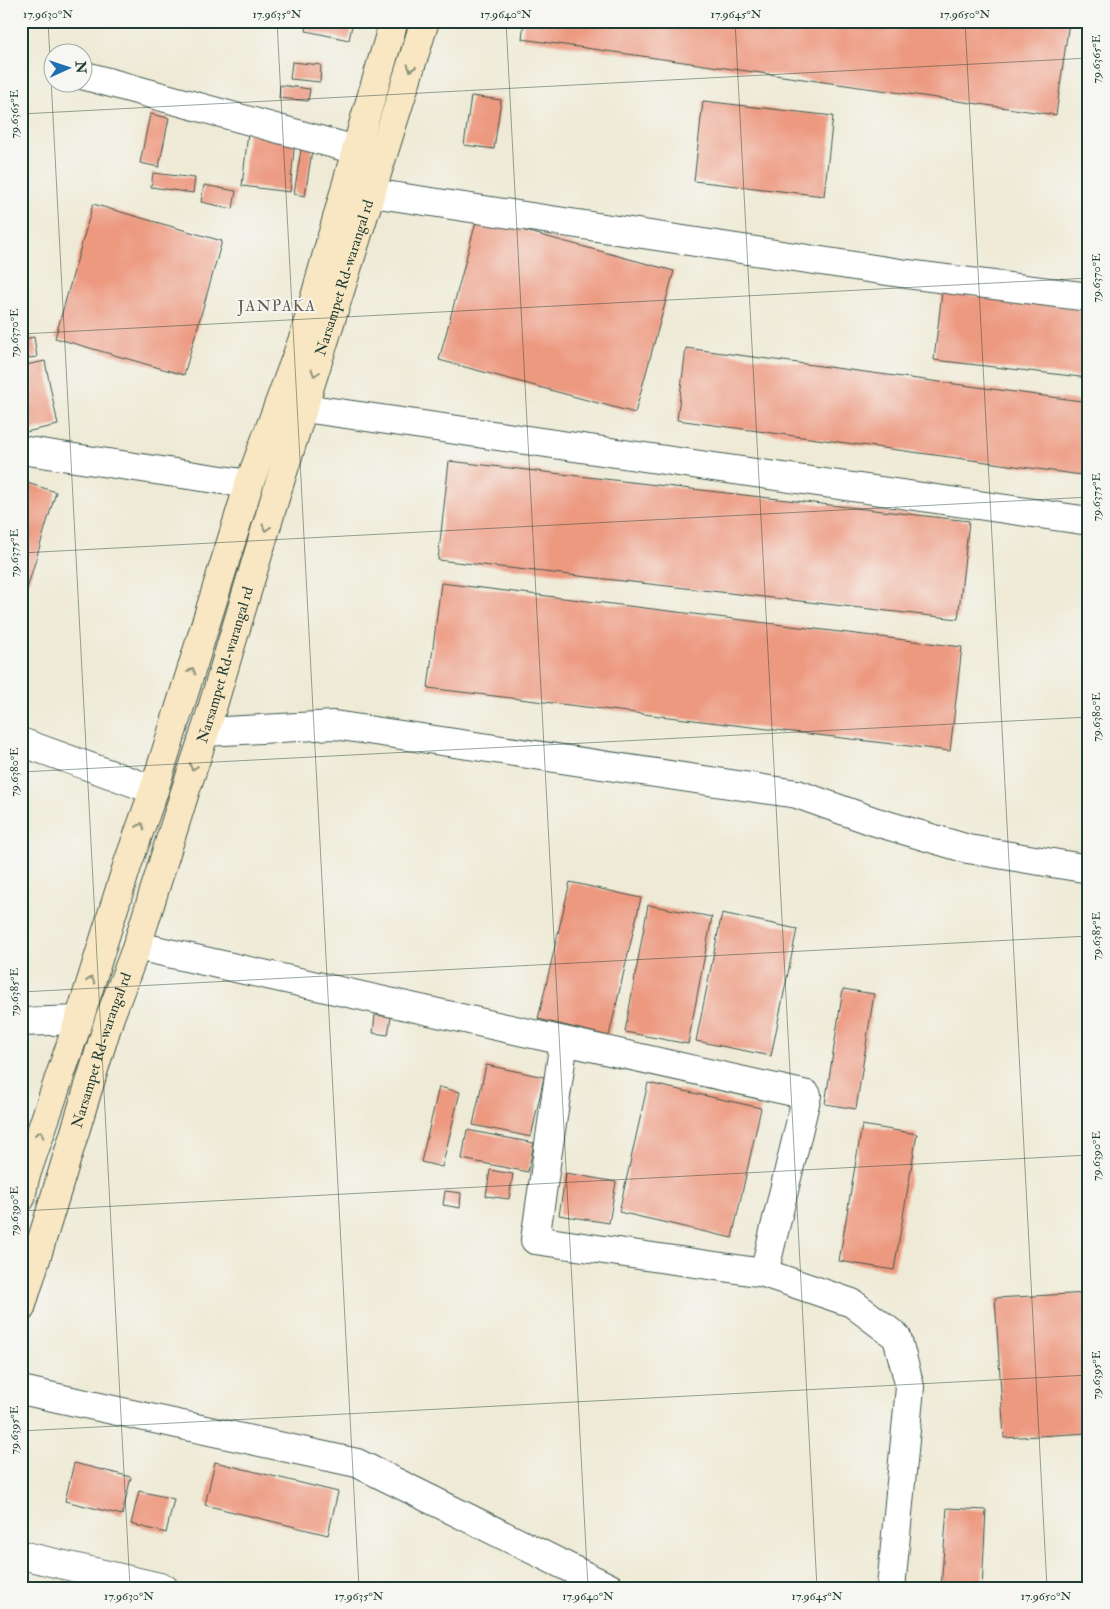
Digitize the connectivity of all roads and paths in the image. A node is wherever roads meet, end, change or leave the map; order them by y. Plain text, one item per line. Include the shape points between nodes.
1 (394, 21) edge
2 (425, 21) edge
3 (92, 78) edge
4 (356, 150) junction
5 (372, 193) junction
6 (1089, 297) edge
7 (304, 408) junction
8 (21, 450) edge
9 (249, 484) junction
10 (1089, 521) edge
11 (206, 732) junction
12 (21, 742) edge
13 (154, 790) junction
14 (1089, 868) edge
15 (137, 946) junction
16 (79, 1020) junction
17 (21, 1022) edge
18 (564, 1041) junction
19 (21, 1198) edge
20 (764, 1273) junction
21 (21, 1308) edge
22 (21, 1390) edge
23 (21, 1555) edge
24 (164, 1588) edge
25 (610, 1588) edge
26 (891, 1588) edge

1 - 4 main road, Narsampet Rd-warangal rd
2 -> 5 main road, Narsampet Rd-warangal rd
3 - 4 street
4 - 9 main road, Narsampet Rd-warangal rd via 304,336
5 - 6 street via 907,274
5 -> 7 main road, Narsampet Rd-warangal rd
7 - 10 street
7 -> 11 main road, Narsampet Rd-warangal rd
8 - 9 street
13 -> 9 main road, Narsampet Rd-warangal rd
11 - 14 street via 334,725 797,794 968,849
11 -> 15 main road, Narsampet Rd-warangal rd
12 - 13 street
16 -> 13 main road, Narsampet Rd-warangal rd
15 - 18 street
15 - 21 main road, Narsampet Rd-warangal rd via 110,1017
16 - 17 street
19 -> 16 main road, Narsampet Rd-warangal rd
18 - 20 street via 807,1095
18 - 20 street via 535,1240
20 - 26 street via 852,1303 897,1337 910,1387
22 - 25 street via 357,1463
23 - 24 street

